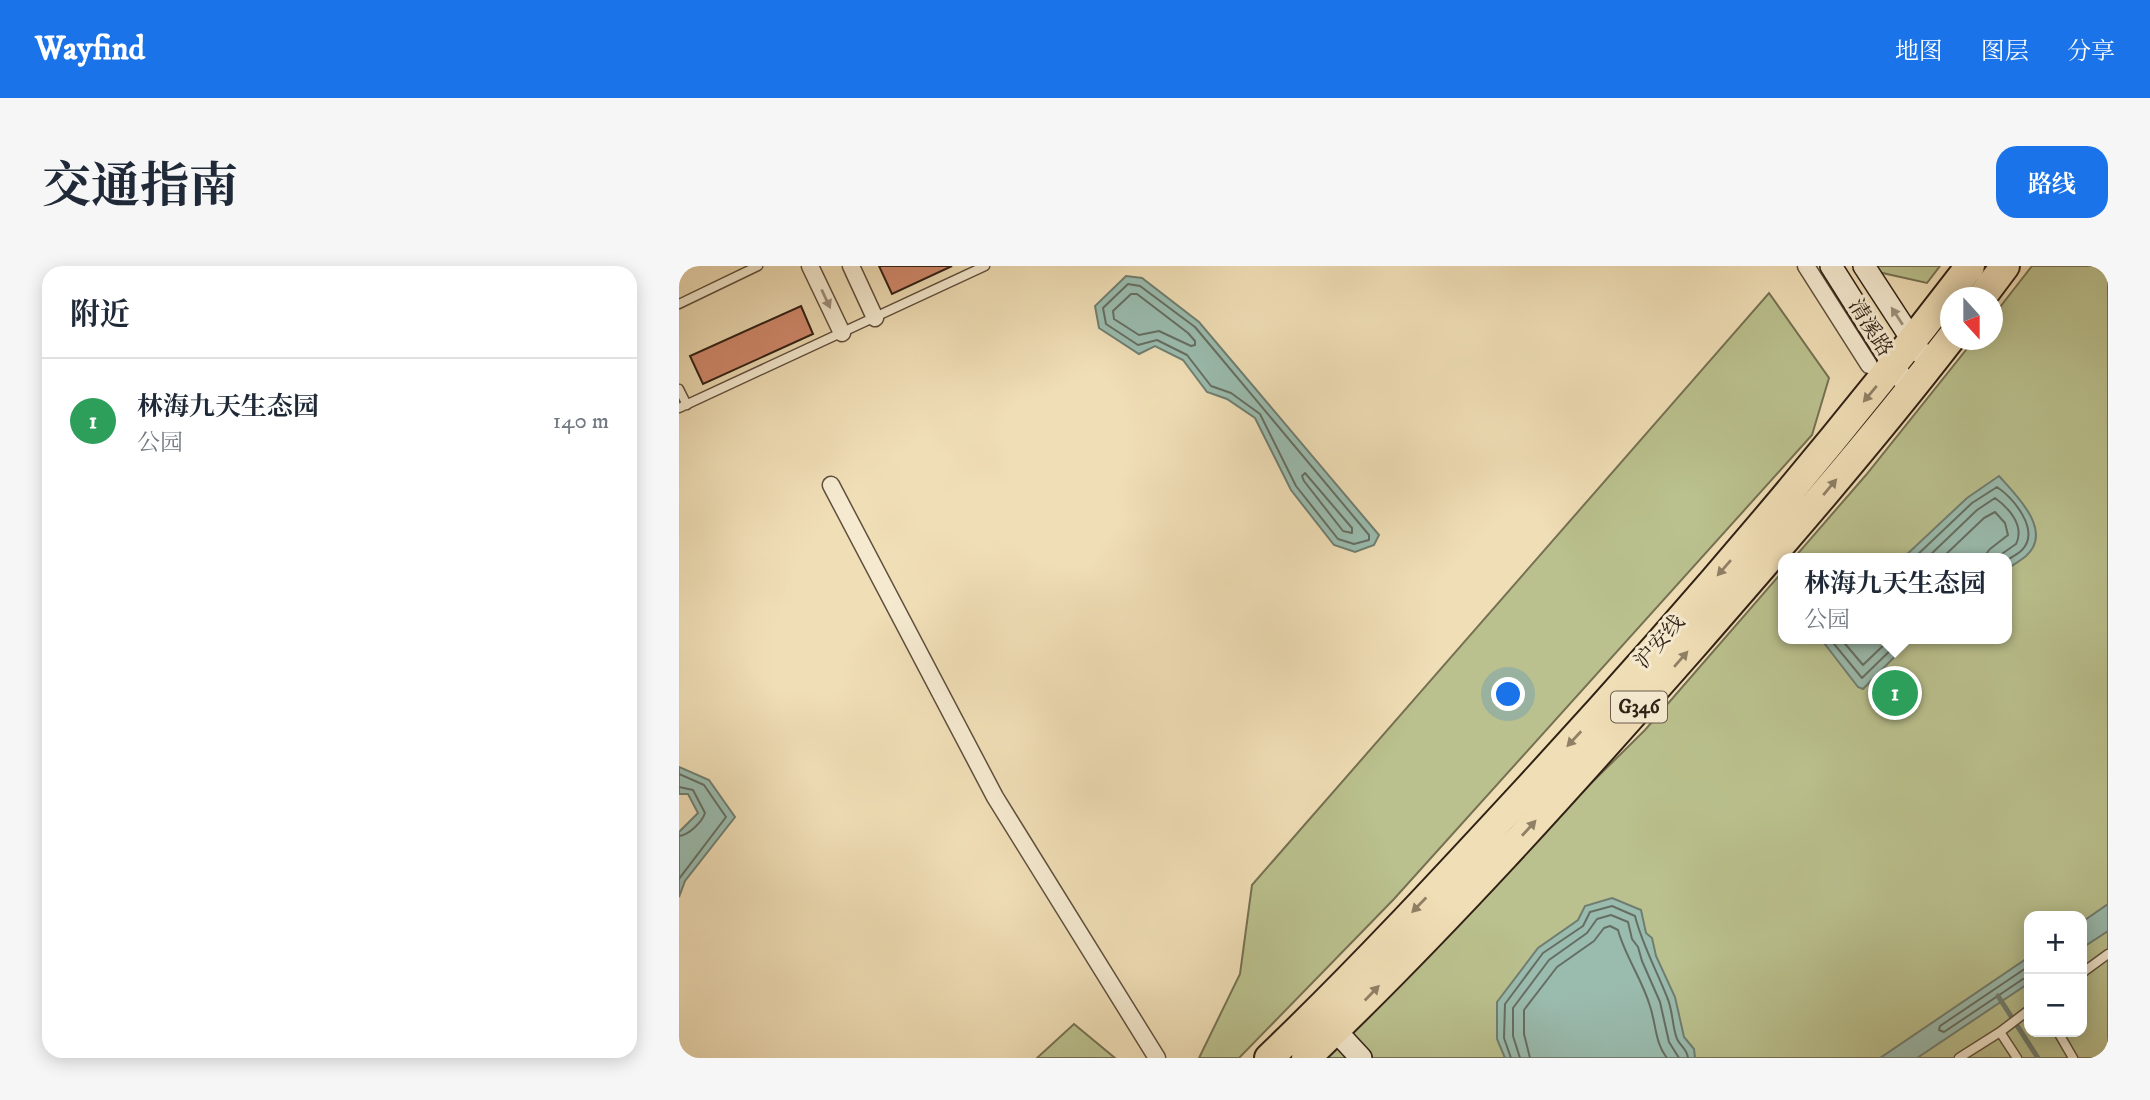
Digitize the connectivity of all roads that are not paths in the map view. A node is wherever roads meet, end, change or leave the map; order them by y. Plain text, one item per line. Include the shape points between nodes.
1 (758, 266) edge
2 (810, 266) edge
3 (851, 266) edge
4 (985, 266) edge
5 (1806, 266) edge
6 (1831, 266) edge
7 (1864, 266) edge
8 (1970, 266) edge
9 (2005, 266) edge
10 (1989, 287) edge
11 (679, 304) edge
12 (874, 318) junction
13 (842, 333) junction
14 (1913, 340) junction
15 (1942, 350) edge
16 (1881, 365) junction
17 (1930, 365) junction
18 (679, 389) edge
19 (1910, 391) junction
20 (683, 406) edge
21 (831, 485) dead end
22 (2108, 954) edge
23 (2087, 969) edge
24 (2024, 1014) edge
25 (1335, 1030) junction
26 (2000, 1032) junction
27 (2061, 1037) edge
28 (1157, 1058) edge
29 (1269, 1058) edge
30 (1306, 1058) edge
31 (1361, 1058) edge
32 (1959, 1058) edge
33 (2017, 1058) edge
34 (2073, 1058) edge

1 - 11 lane
2 -> 13 street
3 - 12 street
4 - 12 lane
5 - 16 street
6 - 16 main road, 清溪路
14 -> 7 main road, 清溪路
8 - 14 highway, 沪安线 / G346
9 - 10 highway
12 - 13 lane
13 - 20 lane
14 - 16 highway, 沪安线 / G346
14 - 17 main road, 清溪路
15 - 17 highway, 沪安线 / G346
16 - 19 main road, 清溪路
16 -> 29 highway, 沪安线 / G346 via 1620,689
17 - 19 highway, 沪安线 / G346
18 - 20 lane
25 -> 19 highway, 沪安线 / G346 via 1490,871 1639,708
21 - 28 street via 995,797
22 - 23 lane
24 - 26 lane
25 - 30 highway, 沪安线 / G346
25 - 31 main road
26 - 32 lane
26 - 33 lane
27 - 34 lane

